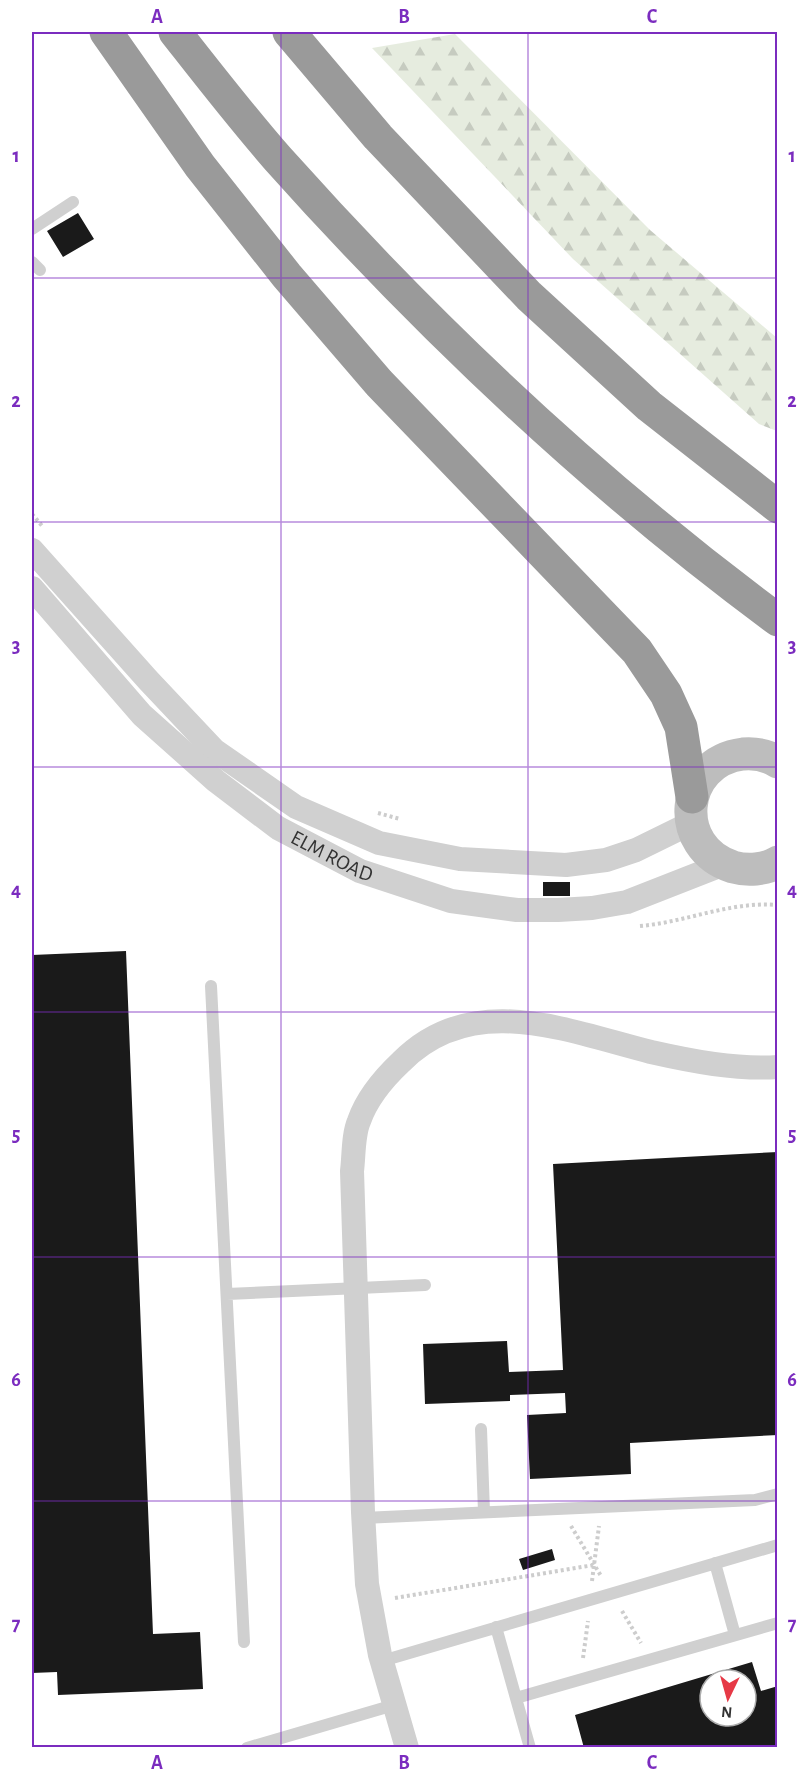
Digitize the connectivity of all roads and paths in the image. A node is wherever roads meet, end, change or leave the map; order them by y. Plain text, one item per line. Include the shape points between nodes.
1 (106, 32) edge
2 (175, 32) edge
3 (289, 32) edge
4 (73, 202) dead end
5 (32, 229) edge
6 (777, 507) edge
7 (32, 514) edge
8 (39, 541) edge
9 (32, 588) edge
10 (777, 620) edge
11 (777, 762) edge
12 (692, 810) junction
13 (374, 811) dead end
14 (407, 821) dead end
15 (724, 864) junction
16 (771, 869) edge
17 (777, 905) edge
18 (638, 926) dead end
19 (211, 986) dead end
20 (777, 1067) edge
21 (425, 1285) dead end
22 (356, 1288) junction
23 (227, 1294) junction
24 (481, 1429) dead end
25 (777, 1494) edge
26 (484, 1512) junction
27 (363, 1518) junction
28 (777, 1545) edge
29 (715, 1563) junction
30 (594, 1565) dead end
31 (370, 1602) junction
32 (777, 1623) edge
33 (496, 1628) junction
34 (735, 1635) junction
35 (244, 1642) dead end
36 (382, 1661) junction
37 (516, 1698) junction
38 (394, 1705) junction
39 (247, 1748) edge
40 (407, 1748) edge
41 (530, 1748) edge

1 - 12 highway via 200,166 287,276 379,383 637,651 666,694 681,727
2 - 10 highway via 276,157 370,260 478,367 600,479
3 - 6 highway via 378,137 529,296 649,406
4 - 5 lane
7 - 8 path
8 - 12 street, ELM ROAD via 148,680 214,750 296,807 379,843 460,859 566,865 606,860 636,850
9 - 15 street, ELM ROAD via 142,715 216,781 278,828 360,871 451,901 518,910 558,910 627,902
11 - 12 main road via 752,753 732,756 714,765 700,779
12 - 15 main road via 698,840
13 - 14 path
15 - 16 main road via 741,869
17 - 18 path via 731,907
19 - 23 lane
20 - 22 street via 700,1061 561,1028 511,1021 455,1026 412,1051 381,1082 358,1121 352,1171
21 - 22 lane
22 - 23 lane
22 - 27 street
23 - 35 lane
24 - 26 lane
25 - 26 lane via 755,1500
26 - 27 lane
27 - 31 street
28 - 29 lane
29 - 33 lane
29 - 34 lane
30 - 31 path
31 - 36 street
32 - 34 lane
33 - 36 lane
33 - 37 lane
34 - 37 lane
36 - 38 street
37 - 41 lane
38 - 39 lane
38 - 40 street

